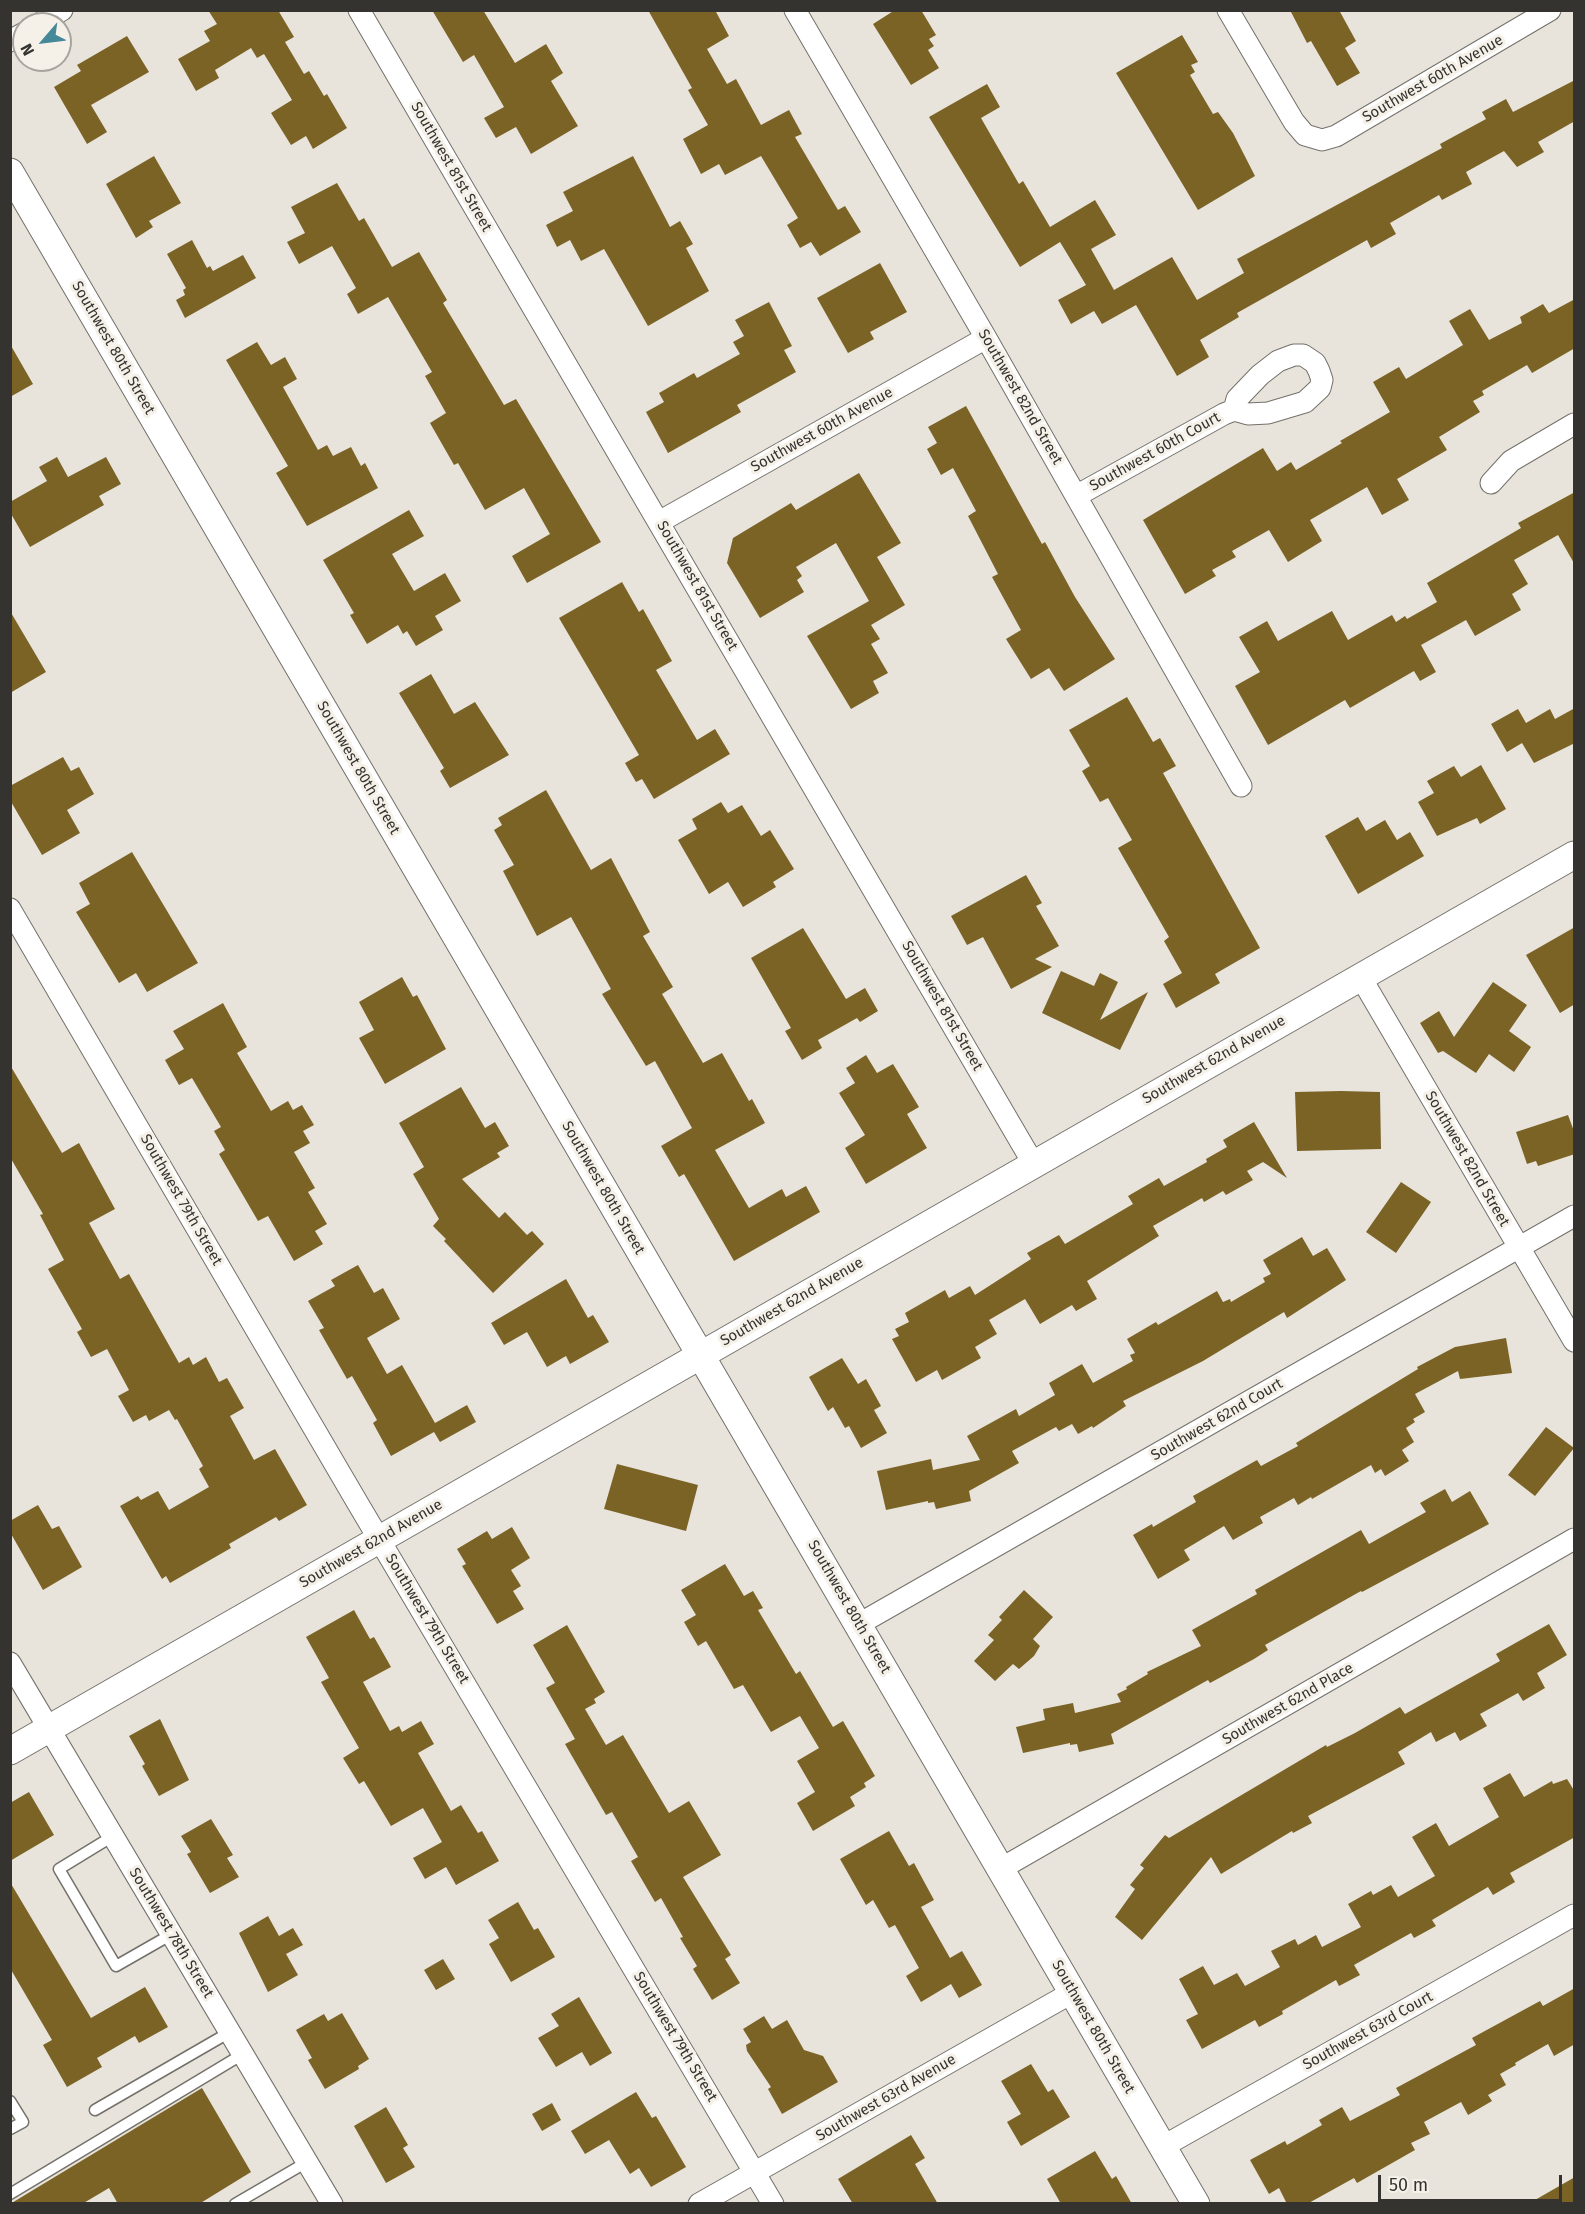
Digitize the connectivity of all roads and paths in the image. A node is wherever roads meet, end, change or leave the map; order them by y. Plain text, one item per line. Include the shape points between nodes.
1 (359, 10) edge
2 (795, 10) edge
3 (1228, 10) edge
4 (1550, 10) edge
5 (10, 172) edge
6 (986, 338) junction
7 (1234, 410) dead end
8 (1575, 424) edge
9 (1491, 483) dead end
10 (1076, 496) junction
11 (659, 522) junction
12 (1241, 786) dead end
13 (1575, 855) edge
14 (10, 909) edge
15 (1360, 976) junction
16 (1033, 1163) junction
17 (1575, 1216) edge
18 (1519, 1248) junction
19 (1575, 1341) edge
20 (701, 1354) junction
21 (380, 1539) junction
22 (1575, 1539) edge
23 (859, 1624) junction
24 (10, 1663) edge
25 (49, 1729) junction
26 (10, 1751) edge
27 (113, 1836) junction
28 (1002, 1868) junction
29 (1575, 1915) edge
30 (172, 1934) junction
31 (1073, 1992) junction
32 (230, 2032) junction
33 (243, 2054) junction
34 (10, 2101) edge
35 (95, 2110) dead end
36 (10, 2129) edge
37 (1162, 2147) junction
38 (307, 2162) junction
39 (755, 2172) junction
40 (10, 2194) edge
41 (327, 2202) edge
42 (235, 2204) edge
43 (699, 2204) edge
44 (773, 2204) edge
45 (1196, 2204) edge

1 - 11 street, Southwest 81st Street
2 - 6 street, Southwest 82nd Street
3 - 4 street, Southwest 60th Avenue via 1294,122 1314,139 1336,136
5 - 20 street, Southwest 80th Street
6 - 10 street, Southwest 82nd Street
6 - 11 street, Southwest 60th Avenue
7 - 10 street, Southwest 60th Court
8 - 9 street via 1511,461
10 - 12 street, Southwest 82nd Street
11 - 16 street, Southwest 81st Street
13 - 15 street, Southwest 62nd Avenue
14 - 21 street, Southwest 79th Street
15 - 16 street, Southwest 62nd Avenue
15 - 18 street, Southwest 82nd Street
16 - 20 street, Southwest 62nd Avenue
17 - 18 street, Southwest 62nd Court
18 - 19 street, Southwest 82nd Street
18 - 23 street, Southwest 62nd Court
20 - 21 street, Southwest 62nd Avenue
20 - 23 street, Southwest 80th Street
21 - 25 street, Southwest 62nd Avenue
21 - 39 street, Southwest 79th Street
22 - 28 street, Southwest 62nd Place
23 - 28 street, Southwest 80th Street
24 - 25 street, Southwest 78th Street
25 - 26 street, Southwest 62nd Avenue
25 - 27 street, Southwest 78th Street
27 - 30 street, Southwest 78th Street
27 - 30 lane via 59,1869 116,1966
28 - 31 street, Southwest 80th Street
29 - 37 street, Southwest 63rd Court
30 - 32 street, Southwest 78th Street
31 - 37 street, Southwest 80th Street
31 - 39 street, Southwest 63rd Avenue
32 - 33 street, Southwest 78th Street
32 - 35 lane
33 - 38 street, Southwest 78th Street
33 - 40 lane
34 - 36 lane via 23,2122
37 - 45 street, Southwest 80th Street
38 - 41 street, Southwest 78th Street
38 - 42 lane
39 - 43 street, Southwest 63rd Avenue
39 - 44 street, Southwest 79th Street

